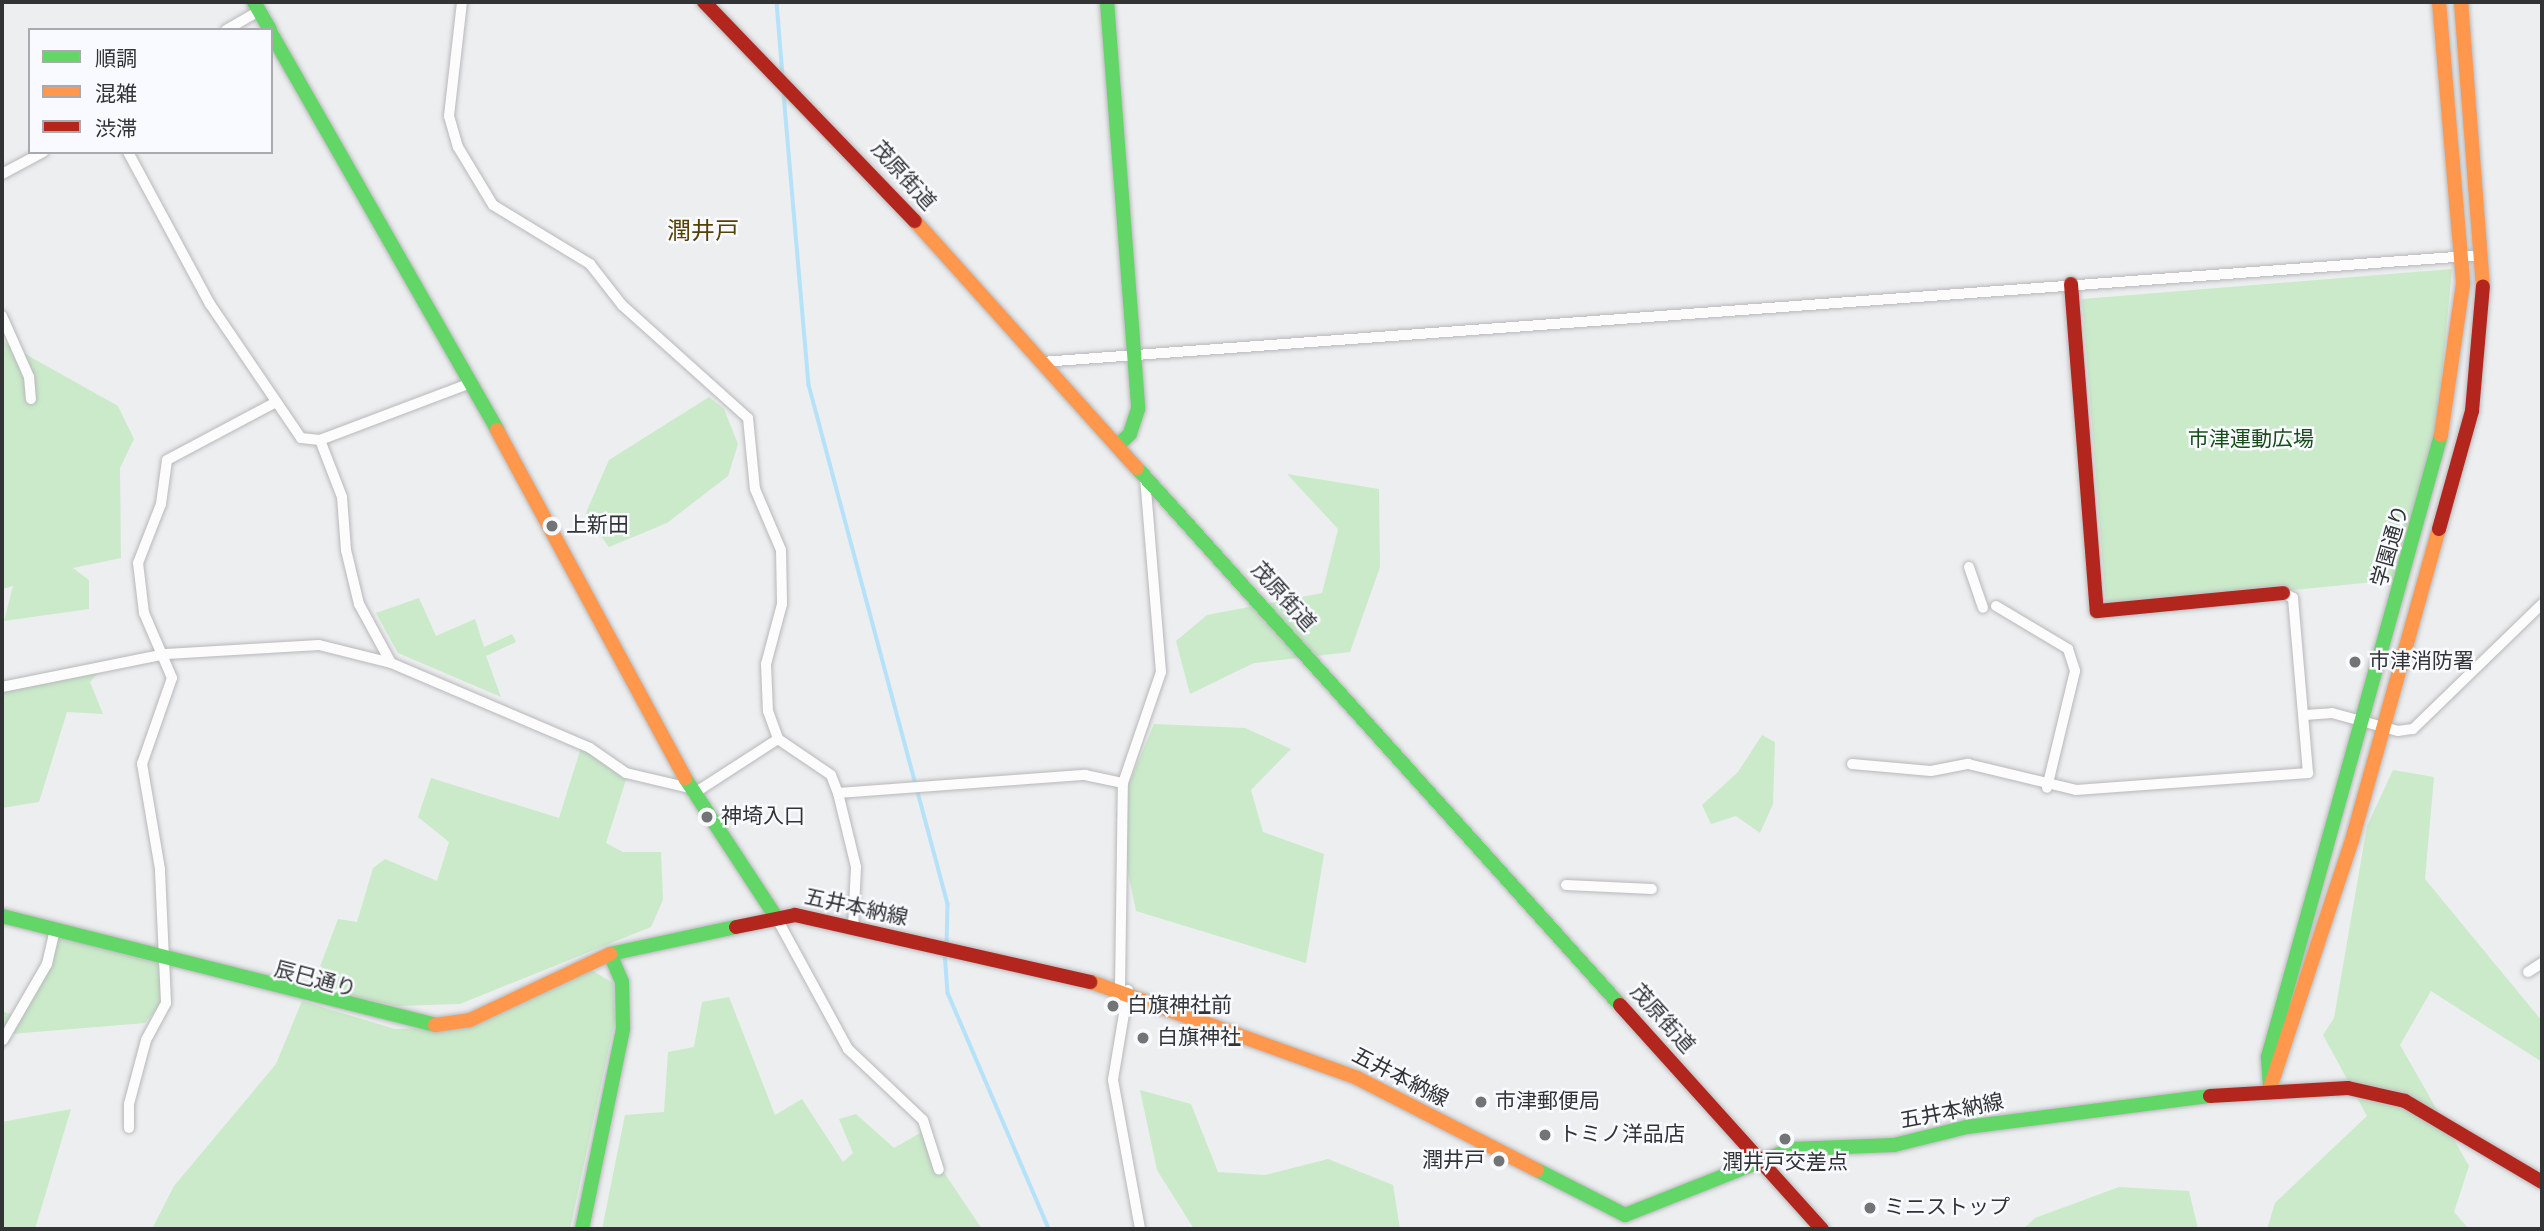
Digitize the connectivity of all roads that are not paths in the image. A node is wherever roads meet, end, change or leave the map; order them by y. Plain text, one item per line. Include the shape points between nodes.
1 (462, 2) edge
2 (704, 2) edge
3 (1107, 2) edge
4 (2439, 2) edge
5 (2461, 2) edge
6 (256, 6) edge
7 (228, 28) edge
8 (268, 28) edge
9 (273, 36) edge
10 (39, 154) edge
11 (129, 154) edge
12 (2, 174) edge
13 (2482, 255) junction
14 (2462, 256) junction
15 (2071, 284) junction
16 (2, 316) edge
17 (1135, 355) junction
18 (1042, 362) junction
19 (468, 384) junction
20 (31, 399) dead end
21 (274, 403) junction
22 (320, 440) junction
23 (1118, 445) junction
24 (1145, 476) junction
25 (1969, 567) dead end
26 (2283, 593) joint
27 (2542, 604) edge
28 (1996, 606) dead end
29 (1983, 608) dead end
30 (2390, 624) junction
31 (2413, 631) junction
32 (166, 654) junction
33 (391, 663) junction
34 (2, 687) edge
35 (2305, 715) junction
36 (2363, 719) junction
37 (2385, 726) junction
38 (778, 739) junction
39 (1853, 764) dead end
40 (1123, 783) junction
41 (2047, 788) junction
42 (692, 791) junction
43 (838, 793) junction
44 (1566, 885) dead end
45 (1652, 889) dead end
46 (2, 916) edge
47 (776, 917) junction
48 (853, 929) junction
49 (55, 930) junction
50 (610, 954) junction
51 (167, 962) junction
52 (2542, 962) edge
53 (2528, 972) dead end
54 (1124, 990) junction
55 (3, 1040) edge
56 (2270, 1088) junction
57 (129, 1128) dead end
58 (1759, 1159) junction
59 (939, 1170) dead end
60 (2542, 1182) edge
61 (1625, 1222) edge
62 (582, 1229) edge
63 (1140, 1229) edge
64 (1822, 1229) edge

1 - 38 street via 449,116 458,147 492,205 590,264 622,305 748,418 755,489 781,550 782,604 766,664 768,711
2 - 18 street, 茂原街道 via 781,74
3 - 17 street
4 - 14 street, 学園通り
5 - 13 street
6 - 7 street
6 - 8 street
9 - 19 street
10 - 12 street
11 - 21 street via 165,226
13 - 14 street
13 - 31 street via 2472,411
14 - 15 street
14 - 30 street, 学園通り via 2448,410
15 - 17 street
15 - 26 street via 2097,611
16 - 20 street via 29,377
17 - 18 street
17 - 23 street via 1136,423
18 - 23 street, 茂原街道
19 - 22 street
19 - 42 street via 552,526
21 - 22 street via 301,438
21 - 32 street via 167,460 165,491 136,578 144,612
22 - 33 street via 342,497 359,604
23 - 24 street, 茂原街道
24 - 40 street via 1161,671
24 - 58 street, 茂原街道
25 - 29 street
26 - 35 street via 2293,598
27 - 37 street via 2413,729
28 - 41 street via 2068,649 2075,671
30 - 31 street
30 - 36 street, 学園通り
31 - 37 street
32 - 33 street via 320,645
32 - 34 street
32 - 51 street via 170,691 142,764 160,869
33 - 42 street via 590,748 626,773
35 - 36 street
35 - 41 street via 2308,773
36 - 37 street
36 - 56 street, 学園通り via 2268,1057
37 - 56 street
38 - 42 street
38 - 43 street via 831,775
39 - 41 street via 1931,771 1968,764
40 - 43 street via 1086,775
40 - 54 street
42 - 47 street
43 - 48 street via 856,867
44 - 45 street
46 - 49 street, 辰巳通り
47 - 48 street, 五井本納線
47 - 50 street, 五井本納線
47 - 59 street via 848,1049 923,1120
48 - 54 street, 五井本納線
49 - 51 street, 辰巳通り
49 - 55 street via 47,964
50 - 51 street, 辰巳通り via 470,1020 431,1027
50 - 62 street via 622,982 624,1022
51 - 57 street via 166,1003 146,1040 129,1104
52 - 53 street
54 - 61 street, 五井本納線 via 1209,1027 1357,1079
54 - 63 street via 1113,1080
56 - 58 street, 五井本納線 via 1967,1127 1894,1145 1792,1149
56 - 60 street, 五井本納線 via 2348,1088 2406,1101 2456,1127 2516,1172
58 - 61 street, 五井本納線
58 - 64 street, 茂原街道

